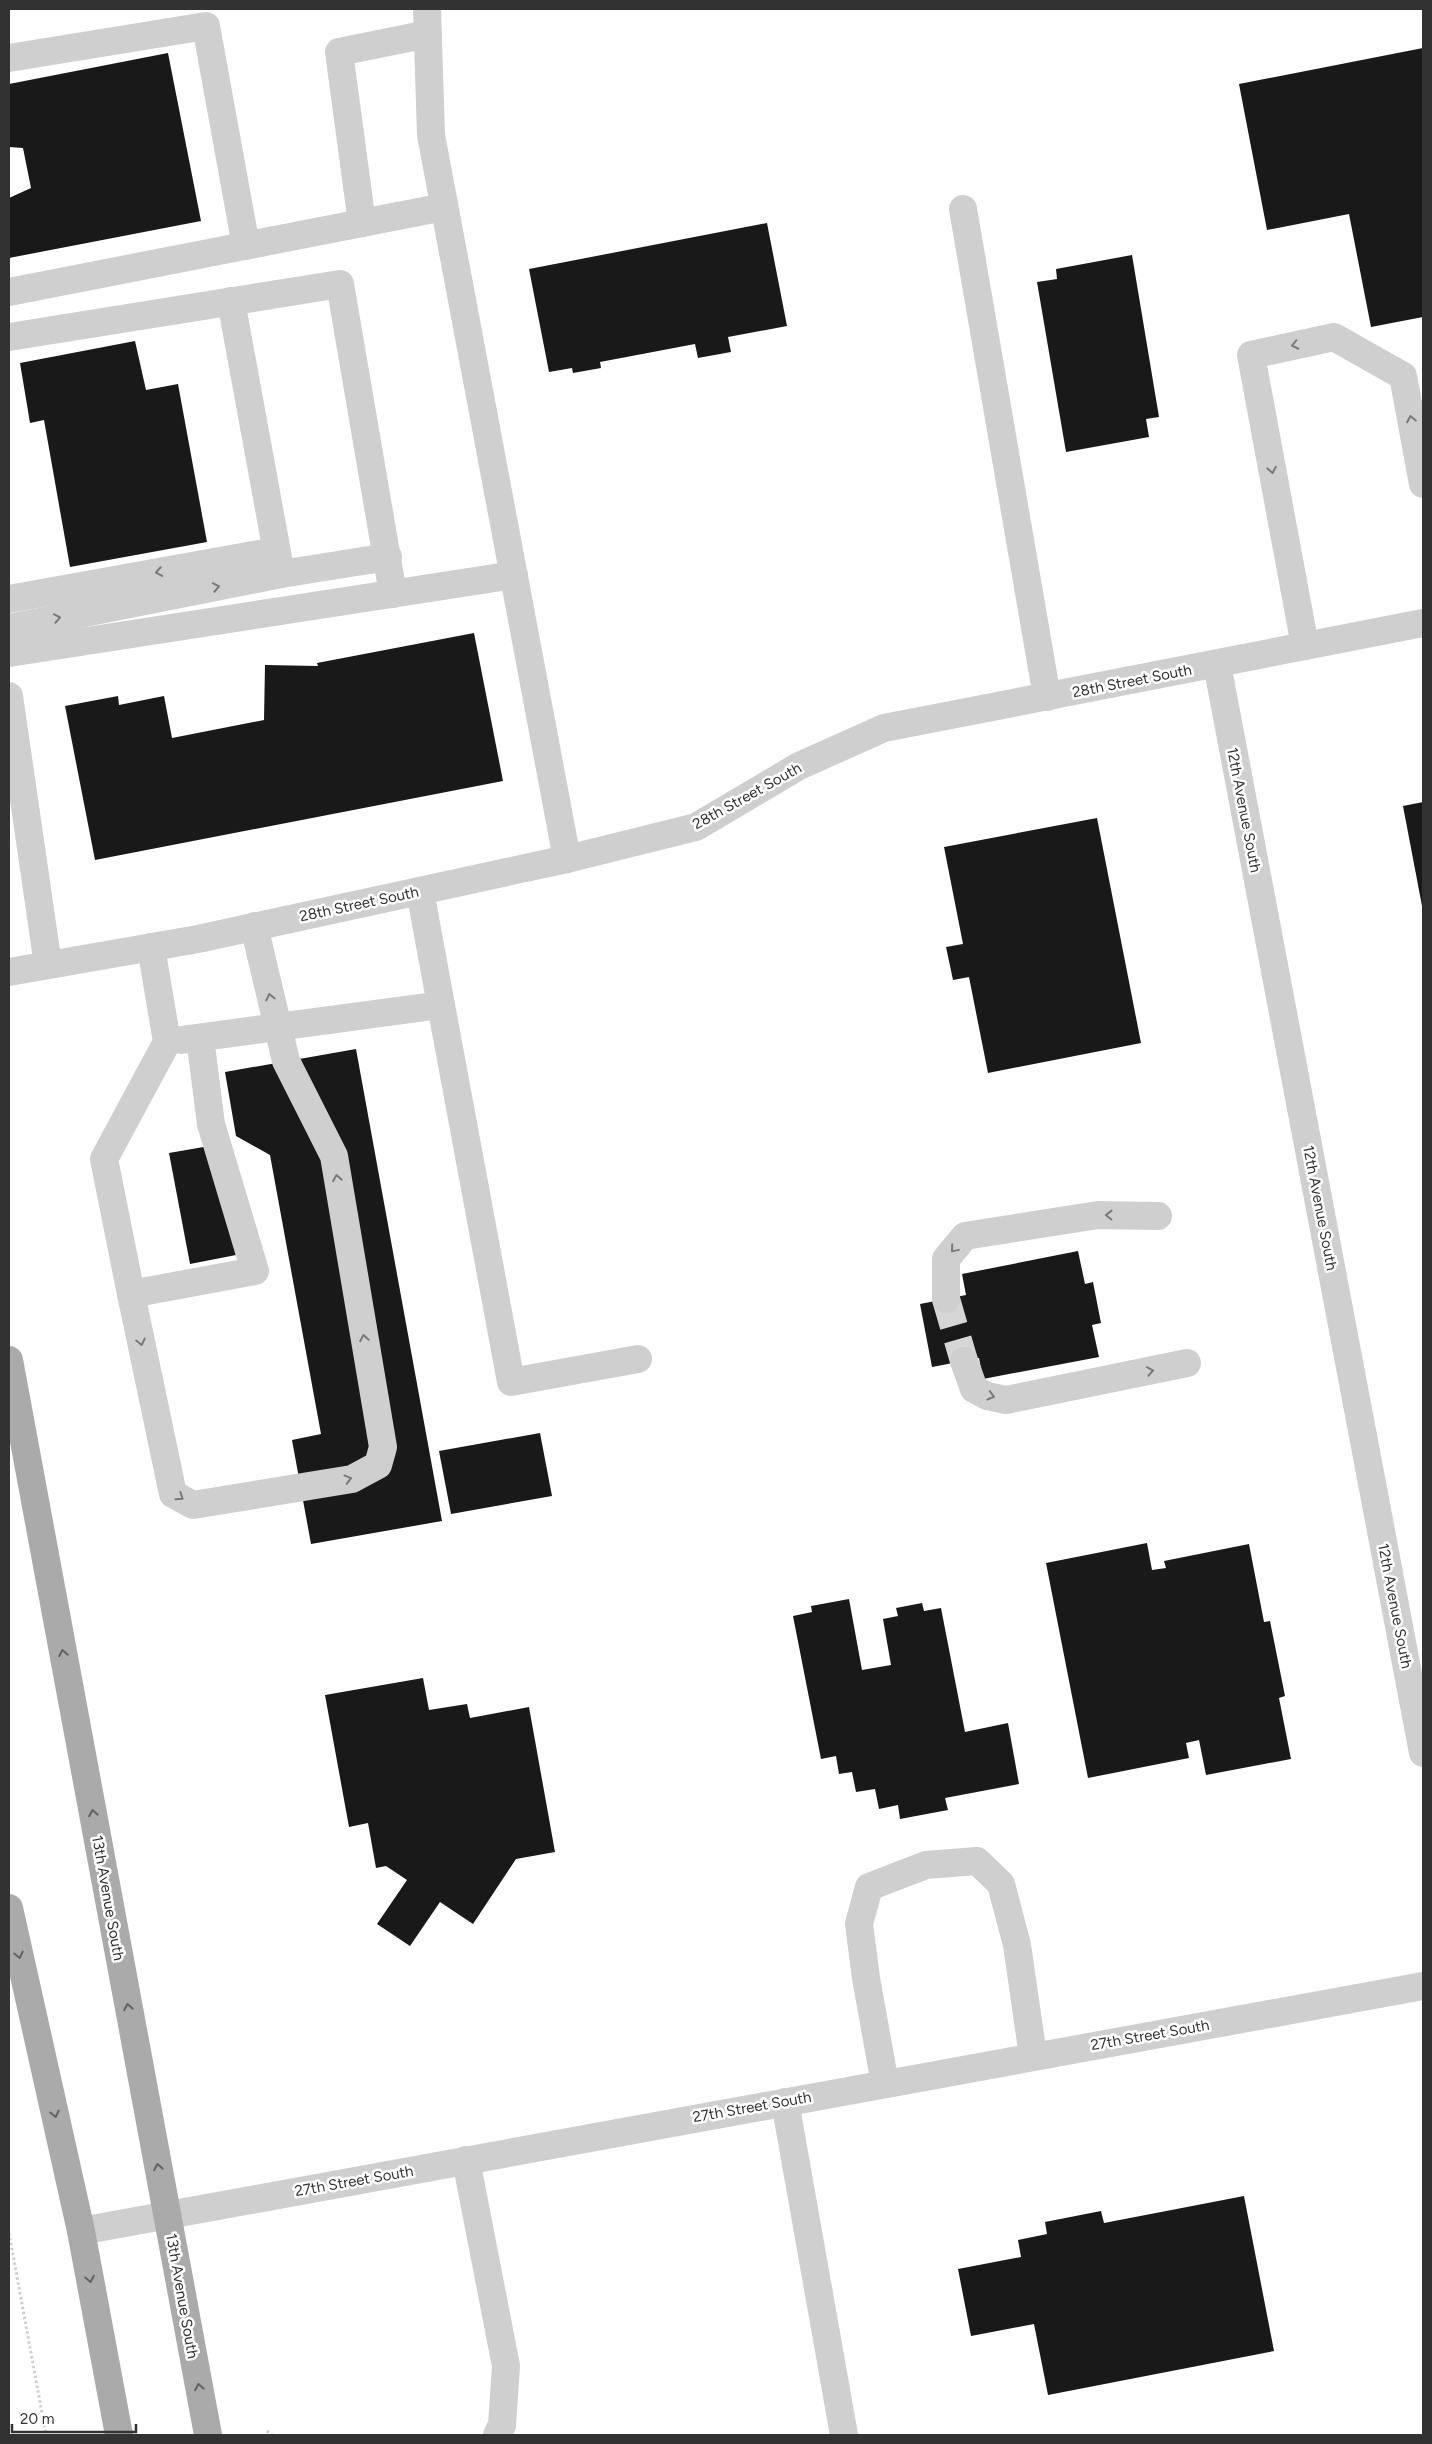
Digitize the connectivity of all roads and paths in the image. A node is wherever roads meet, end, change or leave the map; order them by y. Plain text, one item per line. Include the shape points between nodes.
1 (427, 22) edge
2 (9, 58) edge
3 (444, 207) junction
4 (963, 209) dead end
5 (362, 223) junction
6 (246, 246) junction
7 (9, 292) edge
8 (231, 301) junction
9 (9, 337) edge
10 (1423, 484) edge
11 (388, 557) junction
12 (278, 562) junction
13 (514, 575) junction
14 (393, 594) junction
15 (9, 599) edge
16 (1423, 623) edge
17 (9, 628) edge
18 (1305, 646) junction
19 (9, 653) edge
20 (1216, 664) junction
21 (9, 696) edge
22 (1047, 697) junction
23 (567, 859) junction
24 (420, 891) junction
25 (254, 926) junction
26 (151, 947) junction
27 (48, 965) junction
28 (9, 972) edge
29 (441, 1005) junction
30 (276, 1026) junction
31 (200, 1038) junction
32 (167, 1042) junction
33 (1158, 1216) dead end
34 (130, 1294) junction
35 (946, 1299) tunnel mouth
36 (638, 1359) dead end
37 (9, 1360) edge
38 (964, 1361) tunnel mouth
39 (1187, 1364) dead end
40 (1423, 1753) edge
41 (9, 1908) edge
42 (1423, 1986) edge
43 (1033, 2056) junction
44 (885, 2084) junction
45 (785, 2102) junction
46 (466, 2160) junction
47 (167, 2215) junction
48 (81, 2231) junction
49 (9, 2233) edge
50 (267, 2431) dead end
51 (46, 2435) edge
52 (119, 2435) edge
53 (208, 2435) edge
54 (272, 2435) edge
55 (497, 2435) edge
56 (844, 2435) edge

1 - 3 street via 431,134
1 - 5 street via 339,52
2 - 6 street via 206,26
3 - 5 street
3 - 13 street
4 - 22 street
5 - 6 street
6 - 7 street
8 - 9 street
8 - 11 street via 340,284
8 - 12 street
10 -> 18 street via 1403,376 1334,337 1251,355
11 - 12 street
11 - 14 street
12 -> 15 street
17 -> 12 street
13 - 14 street
13 - 23 street
14 - 19 street
16 - 18 street, 28th Street South
18 - 20 street, 28th Street South
20 - 22 street, 28th Street South
20 - 40 street, 12th Avenue South
21 - 27 street
22 - 23 street, 28th Street South via 884,728 799,766 696,827
23 - 24 street, 28th Street South
24 - 25 street, 28th Street South
24 - 29 street
25 - 26 street, 28th Street South
30 -> 25 street
26 - 27 street, 28th Street South
26 - 32 street
27 - 28 street, 28th Street South
29 - 30 street
29 - 36 street via 511,1382
30 - 31 street
34 -> 30 street via 173,1494 192,1505 352,1479 378,1465 383,1447 334,1156 286,1061
31 - 32 street
31 - 34 street via 211,1124 255,1271
32 - 34 street via 104,1159
33 -> 35 street via 1098,1215 965,1236 946,1259
47 -> 37 main road, 13th Avenue South
38 -> 39 street via 974,1389 1006,1400
41 -> 48 main road
42 - 43 street, 27th Street South
43 - 44 street, 27th Street South
43 - 44 street via 1016,1945 1001,1884 976,1862 926,1865 869,1887 859,1924
44 - 45 street, 27th Street South
45 - 46 street, 27th Street South
45 - 56 street
46 - 47 street, 27th Street South
46 - 55 street via 506,2366 502,2425
47 - 48 street, 27th Street South
53 -> 47 main road, 13th Avenue South
48 -> 52 main road
49 - 51 path
50 - 54 path

